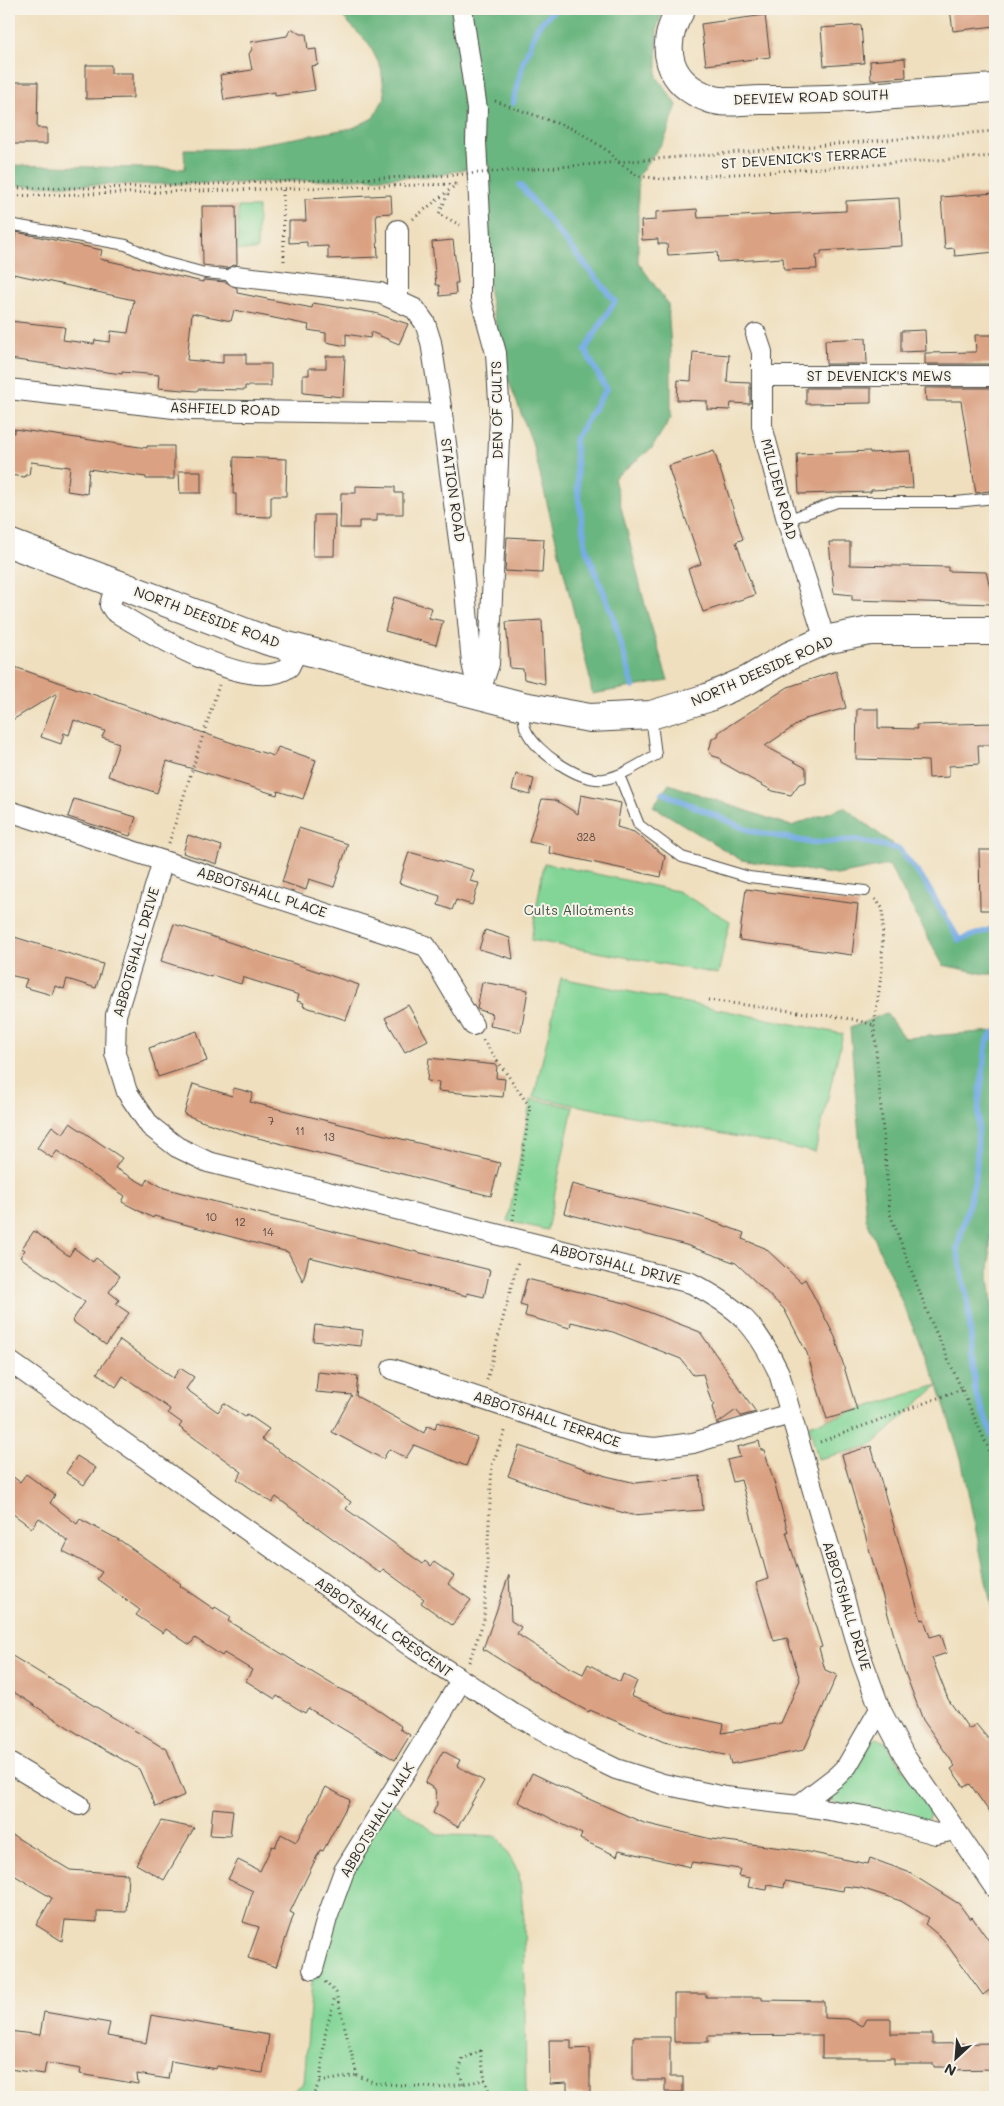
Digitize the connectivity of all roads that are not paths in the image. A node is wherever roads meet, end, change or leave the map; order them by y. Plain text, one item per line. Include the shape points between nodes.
1 (462, 9) edge
2 (680, 9) edge
3 (995, 88) edge
4 (9, 224) edge
5 (398, 230) road end
6 (236, 276) joint
7 (398, 300) junction
8 (756, 334) dead end
9 (764, 376) junction
10 (995, 376) edge
11 (9, 389) edge
12 (442, 414) junction
13 (995, 498) edge
14 (787, 520) junction
15 (9, 543) edge
16 (116, 583) junction
17 (995, 631) edge
18 (825, 640) junction
19 (298, 648) junction
20 (479, 694) junction
21 (523, 706) junction
22 (651, 715) junction
23 (619, 776) junction
24 (9, 811) edge
25 (164, 861) junction
26 (865, 891) road end
27 (473, 1026) road end
28 (9, 1361) edge
29 (392, 1369) dead end
30 (790, 1414) junction
31 (462, 1681) junction
32 (880, 1709) junction
33 (9, 1763) edge
34 (79, 1805) dead end
35 (800, 1805) junction
36 (954, 1830) junction
37 (995, 1888) edge
38 (313, 1969) road end

1 - 20 street, DEN OF CULTS via 476,96 481,299 496,353 500,417 489,664
2 - 3 main road, DEEVIEW ROAD SOUTH via 668,40 675,76 692,90 713,100 784,101
4 - 6 lane via 126,245 160,261 205,273
5 - 7 street
6 - 7 street, STATION ROAD via 380,293
7 - 12 street, STATION ROAD via 415,309 425,323
8 - 9 street, MILLDEN ROAD via 762,352
9 - 10 street, ST DEVENICK'S MEWS
9 - 14 street, MILLDEN ROAD via 762,426
11 - 12 street, ASHFIELD ROAD via 191,410
12 - 20 street, STATION ROAD via 464,570 472,662
13 - 14 lane via 956,502 837,502
14 - 18 street, MILLDEN ROAD
15 - 16 main road, NORTH DEESIDE ROAD
16 - 19 main road, NORTH DEESIDE ROAD via 246,633
16 - 19 street, NORTH DEESIDE ROAD via 110,605 114,611 169,644 225,667 272,673 289,667
17 - 18 main road, NORTH DEESIDE ROAD via 870,631
18 - 22 main road, NORTH DEESIDE ROAD via 740,684
19 - 20 main road, NORTH DEESIDE ROAD
20 - 21 main road, NORTH DEESIDE ROAD
21 - 22 main road, NORTH DEESIDE ROAD via 590,718
21 - 23 lane via 525,729 557,763 579,775 602,779
22 - 23 lane via 656,755
23 - 26 lane via 639,825 682,857 750,877
24 - 25 street, ABBOTSHALL PLACE
25 - 27 street, ABBOTSHALL PLACE via 426,946
25 - 30 street, ABBOTSHALL DRIVE via 116,1015 115,1053 128,1092 150,1126 177,1148 208,1162 691,1283 720,1298 748,1320 767,1348 779,1374
28 - 31 street, ABBOTSHALL CRESCENT
29 - 30 street, ABBOTSHALL TERRACE via 617,1444 655,1448 693,1443
30 - 32 street, ABBOTSHALL DRIVE via 861,1657
31 - 35 street, ABBOTSHALL CRESCENT via 514,1714 616,1769 663,1784 725,1797
31 - 38 street, ABBOTSHALL WALK via 344,1871
32 - 35 street via 847,1766
32 - 36 street, ABBOTSHALL DRIVE via 904,1755
33 - 34 street
35 - 36 street, ABBOTSHALL CRESCENT via 882,1819 936,1834
36 - 37 street, ABBOTSHALL DRIVE

